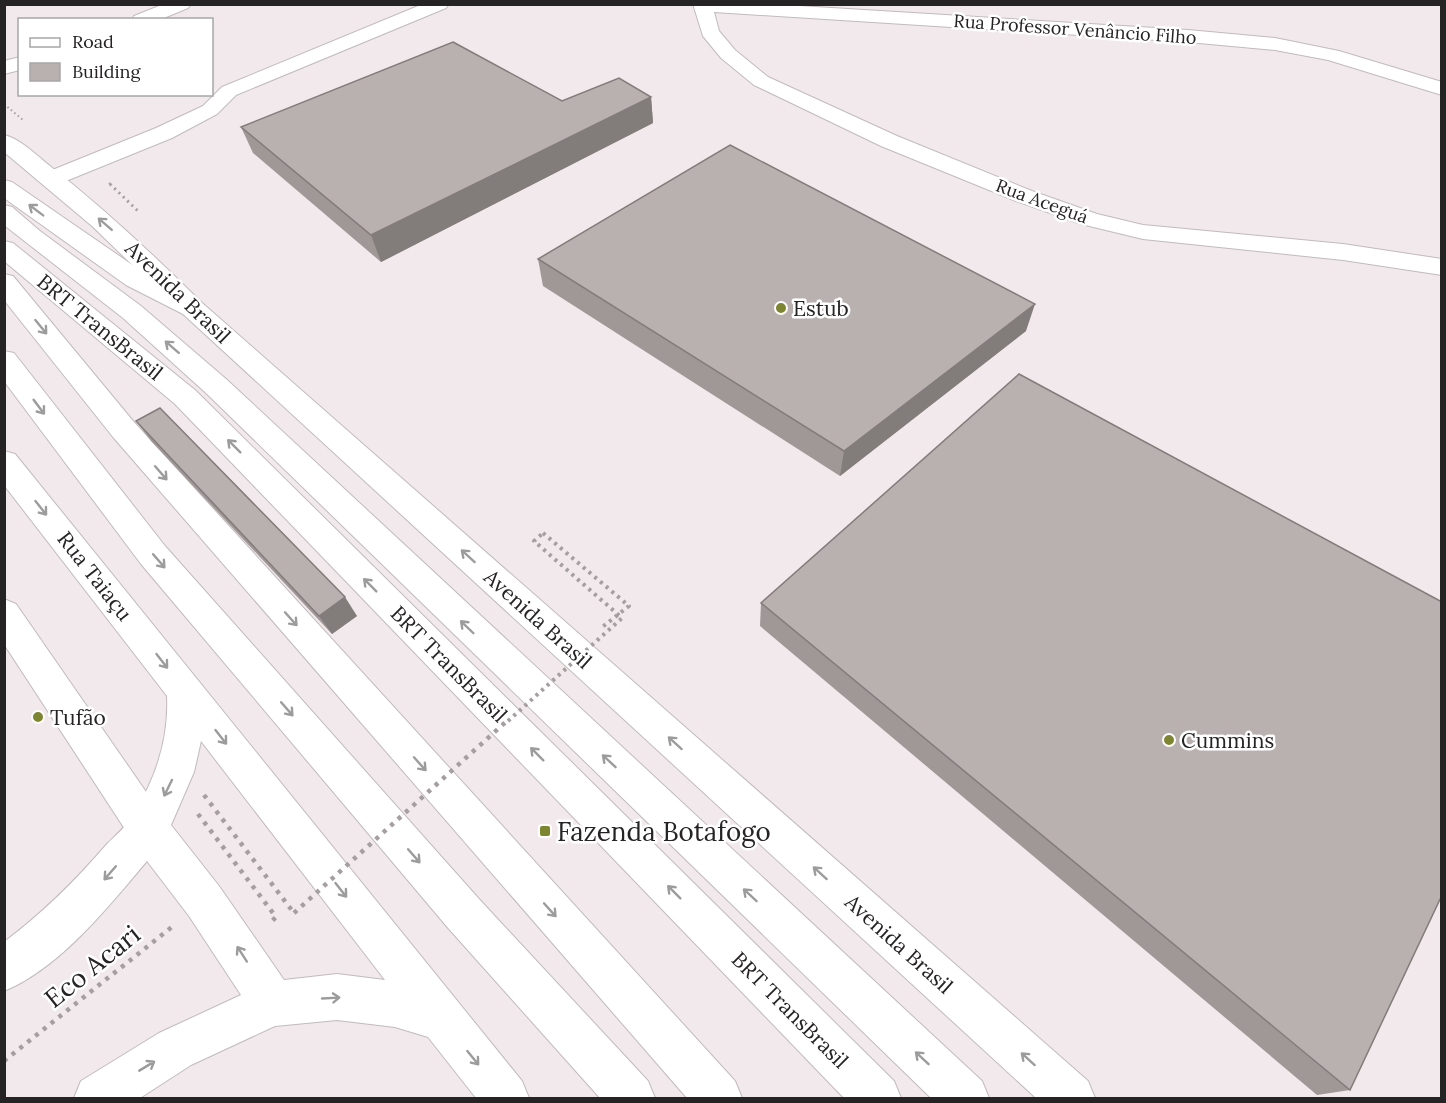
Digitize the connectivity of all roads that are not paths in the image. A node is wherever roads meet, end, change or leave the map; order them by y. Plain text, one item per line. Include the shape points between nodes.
1 (182, 4) edge
2 (440, 4) edge
3 (702, 5) edge
4 (146, 18) edge
5 (1442, 89) edge
6 (4, 141) edge
7 (53, 178) junction
8 (4, 187) edge
9 (4, 212) edge
10 (4, 248) edge
11 (1442, 267) edge
12 (4, 282) edge
13 (192, 308) junction
14 (4, 360) edge
15 (4, 462) edge
16 (4, 614) edge
17 (185, 691) junction
18 (148, 829) junction
19 (4, 969) edge
20 (273, 1004) junction
21 (440, 1018) junction
22 (98, 1098) edge
23 (505, 1098) edge
24 (631, 1098) edge
25 (718, 1098) edge
26 (877, 1098) edge
27 (965, 1098) edge
28 (1071, 1098) edge

1 - 4 main road
2 - 7 main road via 229,91 210,110 164,133
3 - 5 main road, Rua Professor Venâncio Filho via 1275,44 1332,55
3 - 11 main road, Rua Aceguá via 710,32 728,54 761,81 889,141 1024,196 1089,219 1143,232 1343,252
6 - 7 main road, Avenida Brasil
13 -> 7 main road, Avenida Brasil via 128,243
13 -> 8 main road via 135,279
27 -> 9 main road, Avenida Brasil via 216,386 132,312
26 -> 10 main road, BRT TransBrasil via 185,397
12 -> 25 main road, BRT TransBrasil via 123,429
28 -> 13 main road, Avenida Brasil
14 -> 24 main road via 153,555 464,914
15 -> 17 main road, Rua Taiaçu
16 - 18 main road
17 -> 18 main road via 187,722 175,772
17 -> 21 main road
18 -> 19 main road via 97,888 47,937
20 -> 18 main road via 204,901
20 -> 21 main road via 337,998 395,1004
22 -> 20 main road via 175,1049
21 -> 23 main road

